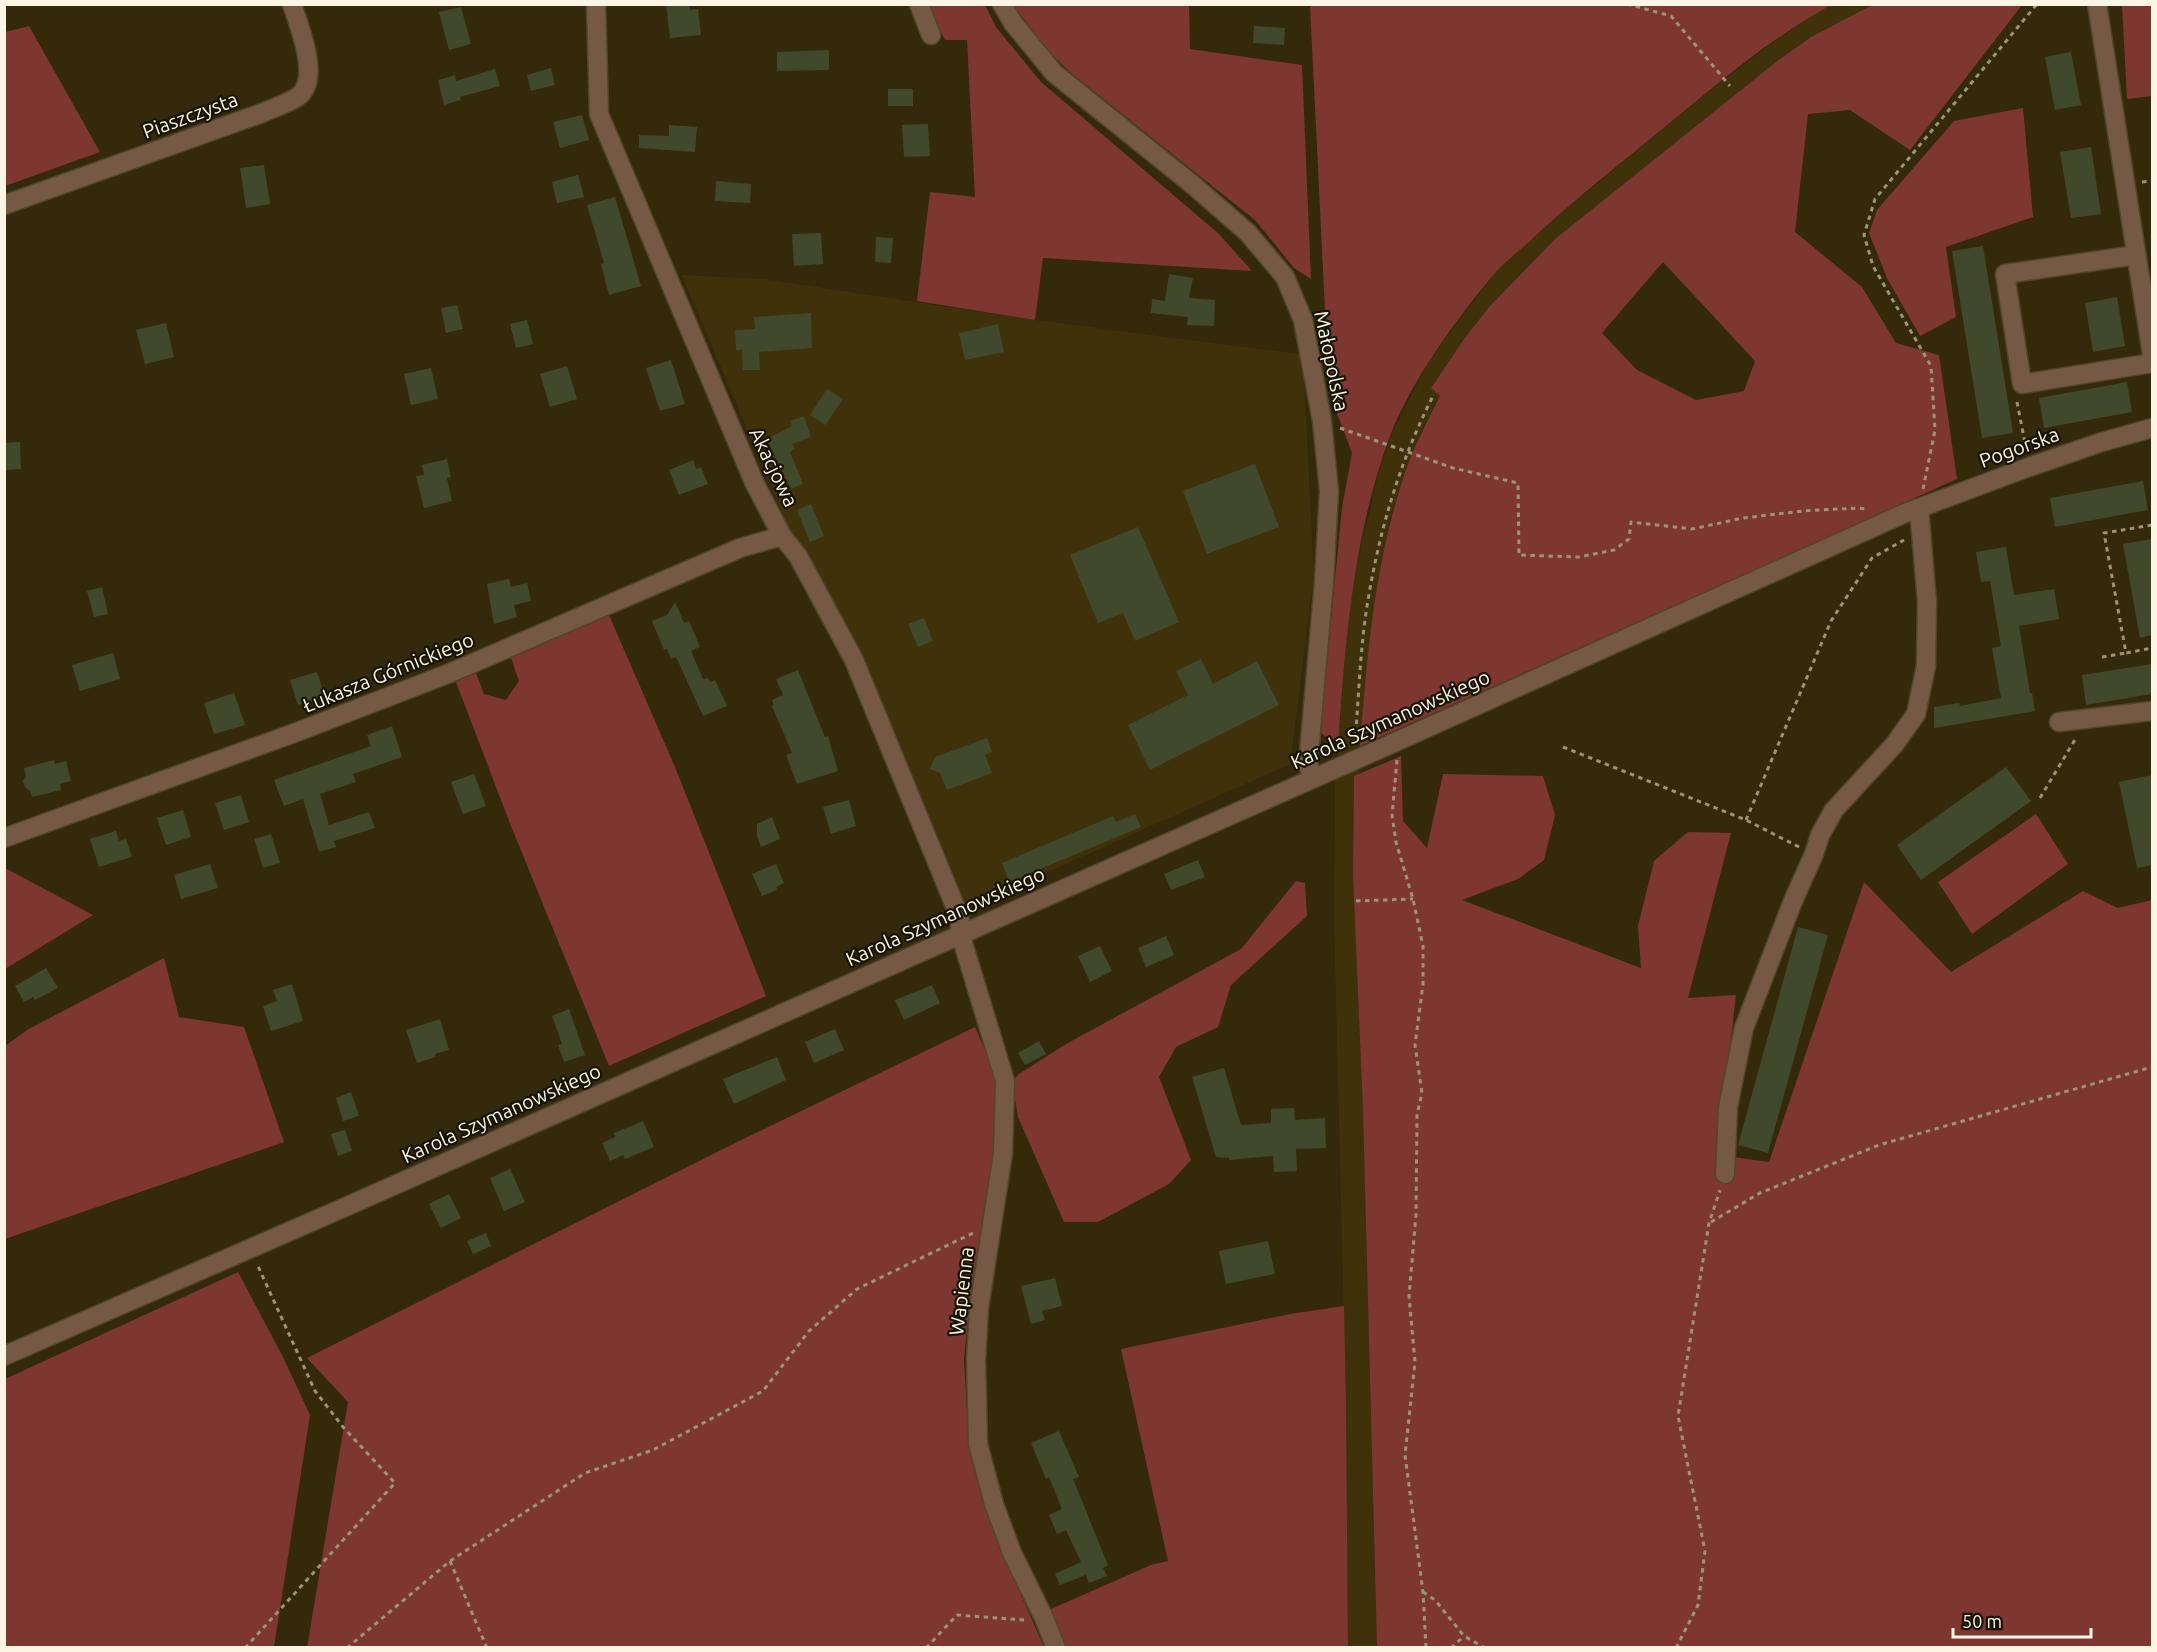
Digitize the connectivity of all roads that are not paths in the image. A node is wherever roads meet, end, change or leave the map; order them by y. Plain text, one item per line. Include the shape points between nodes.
1 (292, 4) edge
2 (596, 4) edge
3 (919, 4) edge
4 (1002, 4) edge
5 (2097, 4) edge
6 (931, 35) dead end
7 (4, 204) edge
8 (2136, 255) junction
9 (2152, 354) edge
10 (2152, 363) edge
11 (2152, 428) edge
12 (1911, 511) junction
13 (782, 536) junction
14 (2152, 711) edge
15 (2059, 722) dead end
16 (1313, 777) junction
17 (4, 838) edge
18 (960, 933) junction
19 (1725, 1174) road end
20 (4, 1356) edge
21 (1056, 1647) edge

1 - 7 street, Piaszczysta via 308,59 306,84 298,96 262,113
2 - 13 street, Akacjowa via 598,114 736,443
3 - 6 street
4 - 16 street, Małopolska via 1054,73 1248,233 1285,276 1303,320 1322,422 1329,491 1308,765
5 - 8 street
8 - 9 street
8 - 10 street via 2005,274 2022,384
11 - 12 street, Pogorska via 2029,466
12 - 16 street, Karola Szymanowskiego
12 - 19 street via 1922,530 1927,602 1926,666 1916,714 1894,745 1834,810 1820,835 1744,1028 1728,1107
13 - 17 street, Łukasza Górnickiego via 740,548 450,673 322,723
13 - 18 street, Akacjowa via 798,556 854,660 953,901
14 - 15 street
16 - 18 street, Karola Szymanowskiego
18 - 20 street, Karola Szymanowskiego
18 - 21 street, Wapienna via 1005,1080 1003,1153 979,1308 978,1444 1012,1553

